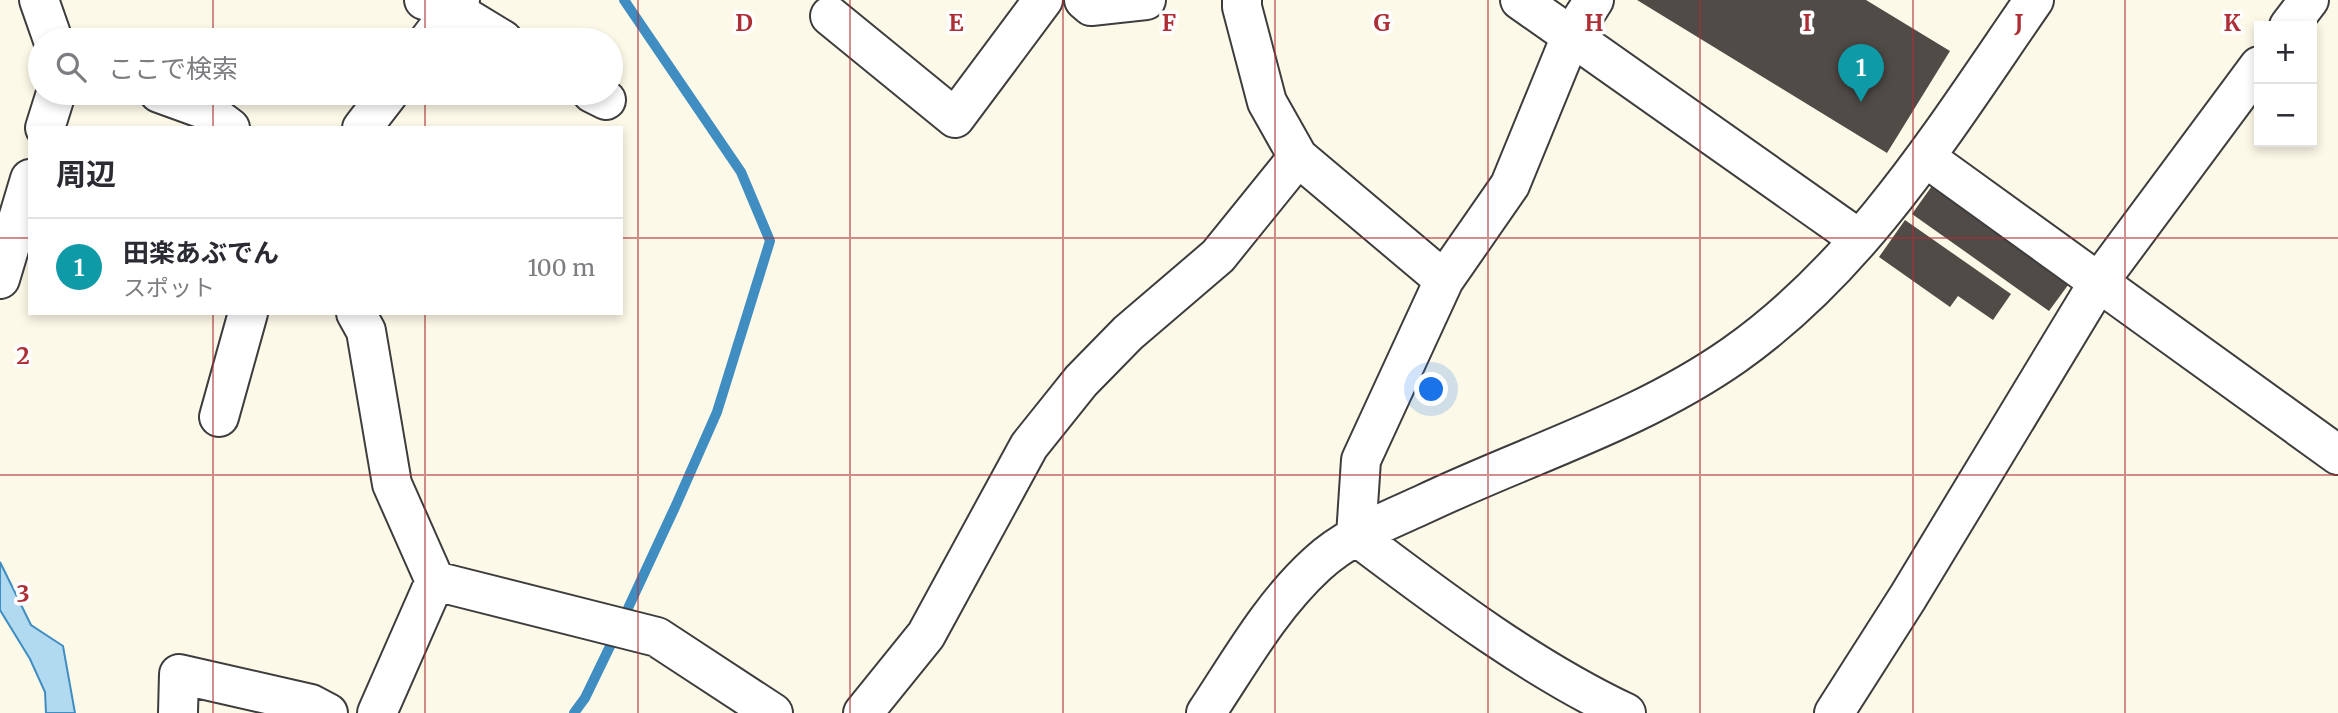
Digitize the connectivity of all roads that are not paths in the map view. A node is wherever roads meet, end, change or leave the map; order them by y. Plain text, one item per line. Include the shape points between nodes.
1 (38, 0) edge
2 (1043, 0) edge
3 (1084, 0) edge
4 (1146, 0) edge
5 (1242, 0) edge
6 (1520, 0) edge
7 (1594, 0) edge
8 (2034, 0) edge
9 (2309, 0) edge
10 (445, 3) edge
11 (830, 16) dead end
12 (2293, 21) edge
13 (48, 28) edge
14 (434, 28) edge
15 (484, 28) edge
16 (1571, 36) junction
17 (2254, 73) edge
18 (52, 105) edge
19 (192, 105) edge
20 (380, 105) edge
21 (46, 126) edge
22 (227, 126) edge
23 (364, 126) edge
24 (1298, 157) junction
25 (1925, 158) junction
26 (28, 186) edge
27 (1859, 239) junction
28 (0, 279) edge
29 (1444, 280) junction
30 (2098, 283) junction
31 (247, 315) edge
32 (357, 315) edge
33 (219, 417) dead end
34 (2338, 455) edge
35 (1356, 536) junction
36 (435, 581) junction
37 (178, 713) edge
38 (328, 713) edge
39 (377, 713) edge
40 (773, 713) edge
41 (863, 713) edge
42 (1206, 713) edge
43 (1626, 713) edge
44 (1834, 713) edge

1 - 13 street
2 - 11 street via 955,118
3 - 4 street via 1091,6
5 - 24 street via 1266,102
6 - 16 street
7 - 16 street
8 - 25 street
9 - 12 street
10 - 14 street
10 - 15 street
16 - 27 street
16 - 29 street via 1510,186
17 - 30 street
18 - 21 street
19 - 22 street
20 - 23 street
24 - 29 street
24 - 41 street via 1217,256 1128,333 1081,381 1029,446 926,635
25 - 27 street
25 - 30 street
26 - 28 street
27 - 35 street via 1794,308 1733,356 1651,406
29 - 35 street via 1361,460
30 - 34 street
30 - 44 street
31 - 33 street
32 - 36 street via 366,331 392,484
35 - 42 street via 1317,564 1276,608
35 - 43 street via 1516,650
36 - 39 street
36 - 40 street via 657,636
37 - 38 street via 179,674 311,704

